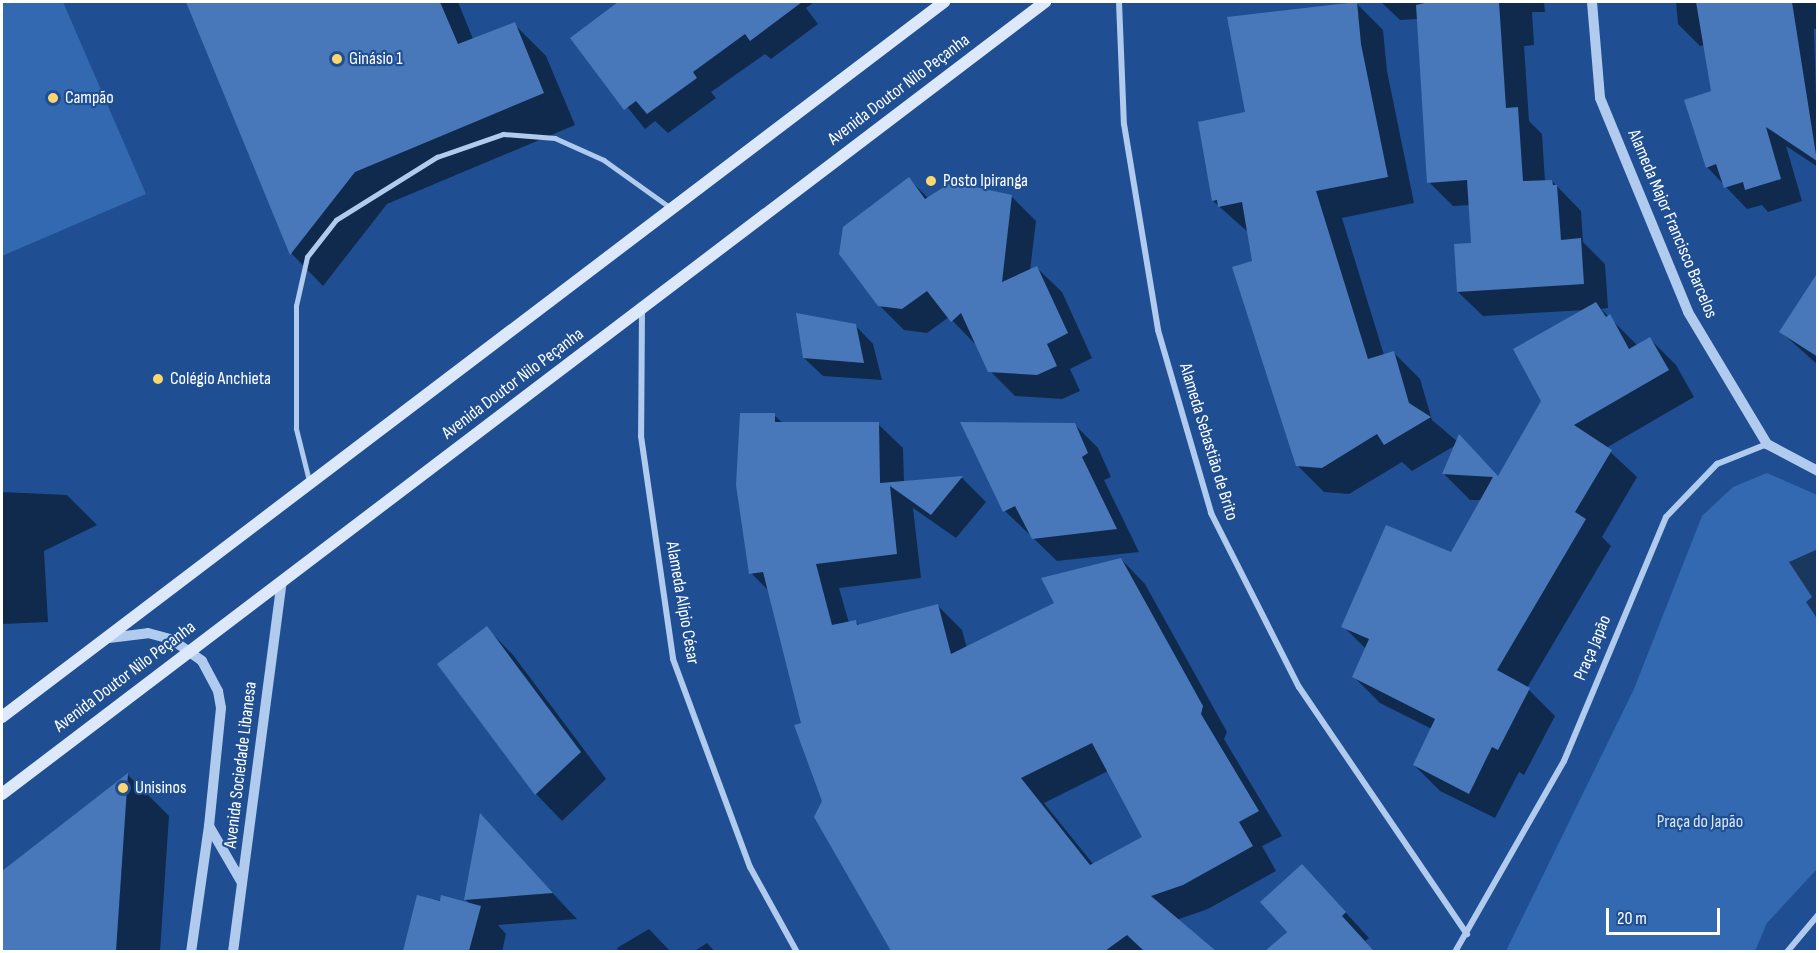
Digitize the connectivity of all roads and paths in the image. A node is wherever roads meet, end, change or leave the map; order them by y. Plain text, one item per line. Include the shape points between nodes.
1 (944, 2) edge
2 (1045, 2) edge
3 (1119, 2) edge
4 (1592, 2) edge
5 (671, 208) junction
6 (642, 308) junction
7 (1767, 444) junction
8 (1818, 471) edge
9 (310, 483) junction
10 (282, 582) junction
11 (103, 640) junction
12 (190, 650) junction
13 (2, 717) edge
14 (2, 794) edge
15 (209, 826) junction
16 (243, 883) junction
17 (1818, 915) edge
18 (1467, 934) junction
19 (191, 951) edge
20 (233, 951) edge
21 (797, 951) edge
22 (1455, 951) edge
23 (1787, 951) edge

1 - 5 main road
2 - 6 main road, Avenida Doutor Nilo Peçanha
3 - 18 street, Alameda Sebastião de Brito via 1124,124 1158,330 1211,513 1299,687
4 - 7 street, Alameda Major Francisco Barcelos via 1600,98 1688,312
5 - 9 main road
5 - 9 lane via 604,160 565,142 503,134 437,157 336,220 308,257 296,306 296,429
6 - 10 main road, Avenida Doutor Nilo Peçanha
6 - 21 street, Alameda Alípio César via 641,436 673,659 750,867
7 - 8 street
7 - 18 street, Praça Japão via 1717,464 1666,517 1564,761
9 - 11 main road
10 - 12 main road, Avenida Doutor Nilo Peçanha
10 - 16 street, Avenida Sociedade Libanesa
11 - 12 street, Avenida Sociedade Libanesa via 125,633 148,633 171,639
11 - 13 main road
12 - 14 main road, Avenida Doutor Nilo Peçanha
12 - 15 street, Avenida Sociedade Libanesa via 211,674 221,708
15 - 16 street
15 - 19 street, Avenida Sociedade Libanesa
16 - 20 street, Avenida Sociedade Libanesa
17 - 23 street
18 - 22 street, Praça Japão

